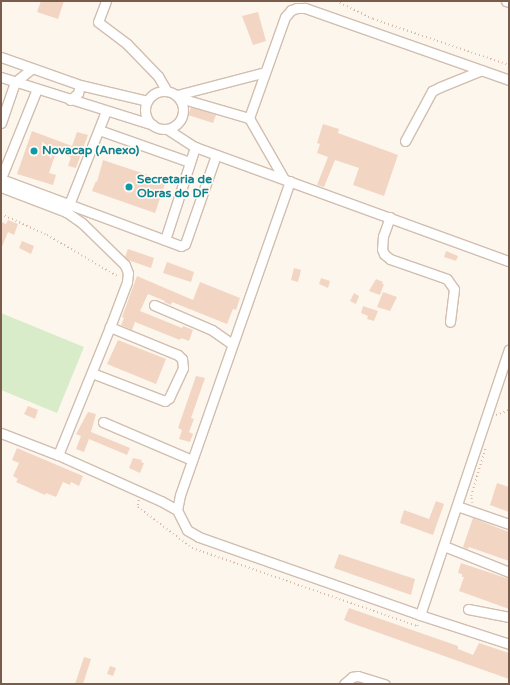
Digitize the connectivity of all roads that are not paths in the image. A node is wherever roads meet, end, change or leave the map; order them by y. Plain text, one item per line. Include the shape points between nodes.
1 (106, 1) edge
2 (1, 57) edge
3 (32, 68) junction
4 (482, 70) junction
5 (265, 72) junction
6 (1, 77) edge
7 (509, 80) edge
8 (15, 82) junction
9 (80, 85) junction
10 (37, 89) junction
11 (166, 90) junction
12 (179, 96) junction
13 (70, 100) junction
14 (147, 101) junction
15 (106, 111) junction
16 (248, 118) junction
17 (1, 123) edge
18 (153, 126) junction
19 (166, 129) junction
20 (99, 130) junction
21 (405, 141) dead end
22 (195, 147) junction
23 (216, 155) junction
24 (190, 162) junction
25 (1, 178) edge
26 (287, 180) junction
27 (1, 187) edge
28 (68, 209) junction
29 (390, 217) junction
30 (165, 240) junction
31 (509, 261) edge
32 (154, 305) dead end
33 (450, 322) dead end
34 (110, 327) junction
35 (232, 344) junction
36 (509, 348) edge
37 (92, 373) junction
38 (103, 422) dead end
39 (1, 433) edge
40 (58, 456) junction
41 (192, 460) junction
42 (457, 506) junction
43 (177, 510) junction
44 (509, 524) edge
45 (444, 546) junction
46 (509, 572) edge
47 (468, 609) dead end
48 (420, 615) junction
49 (509, 617) edge
50 (509, 644) edge
51 (344, 684) edge
52 (385, 684) edge

1 - 11 lane via 98,22 127,44 158,76
2 - 3 lane
3 - 8 lane
3 - 9 lane
4 - 5 lane via 304,8 291,10 285,17
4 - 7 lane
4 - 21 lane via 432,91
5 - 12 lane
5 - 16 lane
6 - 8 lane
8 - 10 lane
8 - 17 lane
9 - 13 lane via 78,92
9 - 14 lane
10 - 13 lane
10 - 25 lane
11 - 12 lane
11 - 14 lane via 155,92
12 - 16 lane
12 - 19 lane via 184,109 181,120 172,128
13 - 15 lane
14 - 18 lane via 145,114
15 - 18 lane
15 - 20 lane
16 - 26 lane
18 - 19 lane
19 - 22 lane
20 - 24 lane
20 - 28 lane
22 - 23 lane
22 - 24 lane
23 - 26 lane
23 - 30 lane via 185,244 181,246
24 - 30 lane
25 - 28 lane
26 - 29 lane
26 - 35 lane
27 - 28 lane
28 - 30 lane
28 - 34 lane via 125,265 128,273
29 - 31 lane
29 - 33 lane via 384,236 384,254 390,259 447,279 454,289
32 - 35 lane via 212,330
34 - 37 lane
34 - 37 lane via 178,355 182,359 183,368 169,398 165,401
35 - 41 lane
36 - 42 lane
37 - 40 lane
38 - 41 lane
39 - 40 lane
40 - 43 lane
41 - 43 lane
42 - 44 lane
42 - 45 lane
43 - 48 lane via 187,530 199,537
45 - 46 lane
45 - 48 lane
47 - 49 lane
48 - 50 lane
51 - 52 lane via 352,677 358,676

